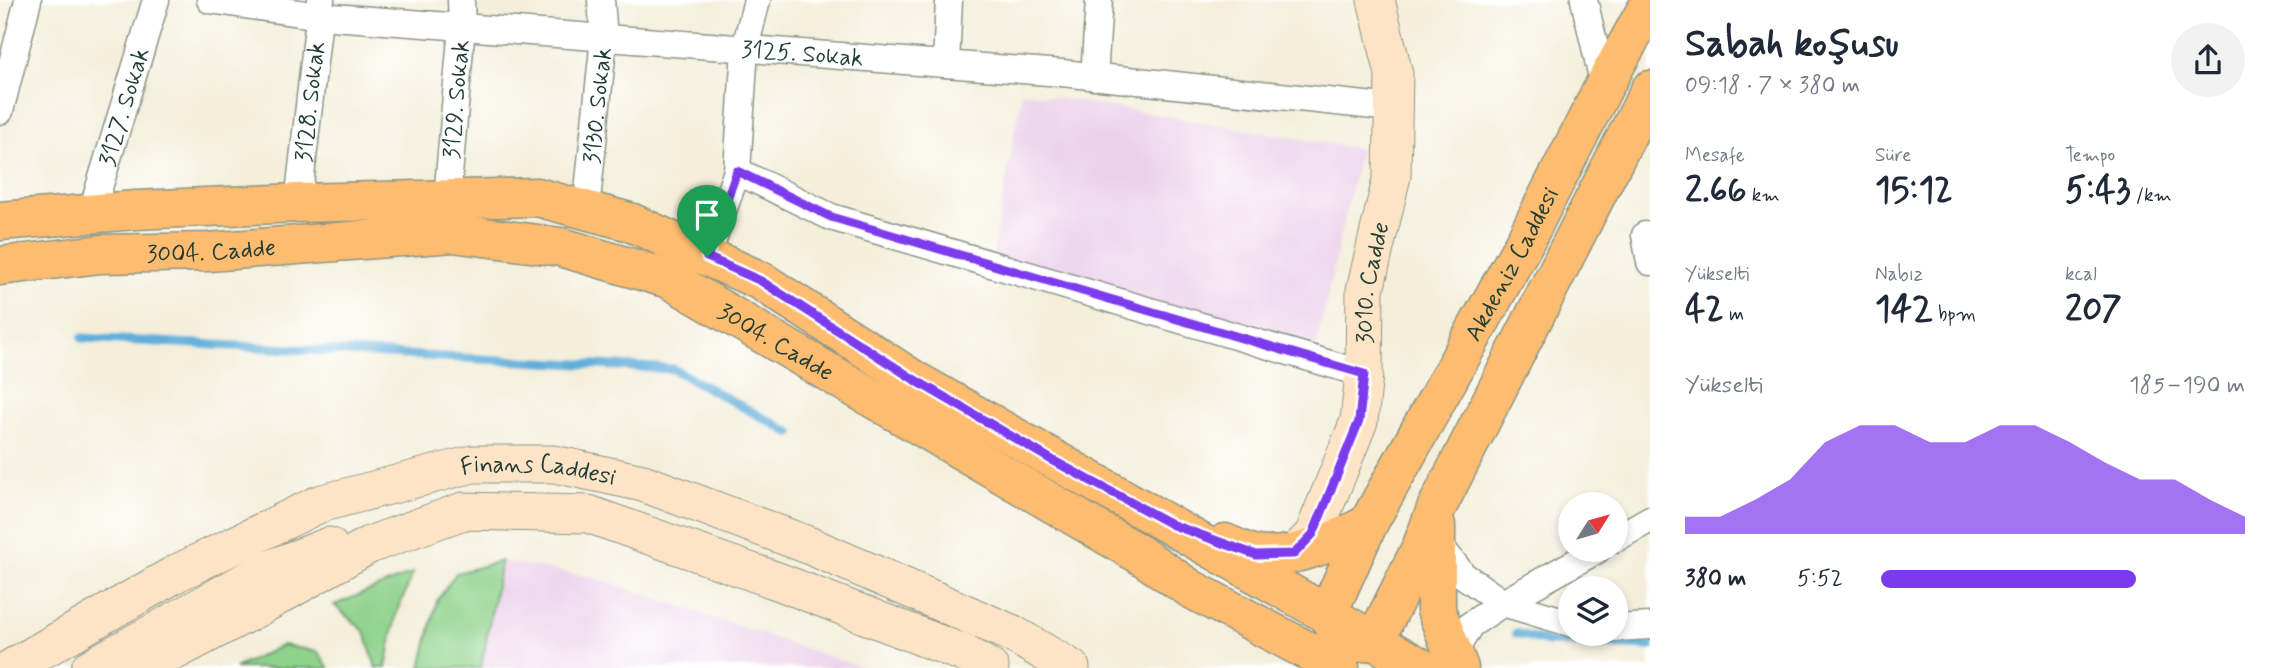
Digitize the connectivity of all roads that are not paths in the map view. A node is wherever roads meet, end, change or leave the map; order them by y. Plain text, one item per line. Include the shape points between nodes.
1 (28, 0) edge
2 (156, 0) edge
3 (210, 0) edge
4 (461, 0) edge
5 (601, 0) edge
6 (757, 0) edge
7 (949, 0) edge
8 (1099, 0) edge
9 (1376, 0) edge
10 (1584, 0) edge
11 (1650, 3) edge
12 (320, 8) edge
13 (462, 26) junction
14 (604, 38) junction
15 (745, 48) junction
16 (946, 64) junction
17 (1094, 77) junction
18 (1604, 86) junction
19 (1650, 90) edge
20 (1393, 108) junction
21 (0, 111) edge
22 (737, 171) junction
23 (447, 199) junction
24 (298, 203) junction
25 (586, 210) junction
26 (91, 214) junction
27 (0, 221) edge
28 (1645, 235) dead end
29 (707, 257) junction
30 (1650, 262) edge
31 (0, 266) edge
32 (1364, 374) junction
33 (463, 511) junction
34 (1650, 519) edge
35 (1368, 524) junction
36 (1173, 525) junction
37 (1436, 525) junction
38 (1628, 532) edge
39 (1294, 554) junction
40 (1576, 562) edge
41 (1503, 603) junction
42 (1558, 620) edge
43 (1650, 626) edge
44 (1628, 627) edge
45 (1350, 647) edge
46 (11, 668) edge
47 (90, 668) edge
48 (143, 668) edge
49 (990, 668) edge
50 (1071, 668) edge
51 (1422, 668) edge
52 (1459, 668) edge

1 - 21 street
2 - 26 street, 3127. Sokak
3 - 12 street, 3125. Sokak
4 - 13 street, 3129. Sokak
5 - 14 street, 3130. Sokak
6 - 15 street
7 - 16 street
8 - 17 street
9 - 20 street, 3010. Cadde via 1394,74
10 - 18 street
11 - 18 main road, Akdeniz Caddesi
12 - 13 street, 3125. Sokak
12 - 24 street, 3128. Sokak
13 - 14 street, 3125. Sokak
13 - 23 street, 3129. Sokak
14 - 15 street, 3125. Sokak
14 - 25 street, 3130. Sokak
15 - 16 street, 3125. Sokak
15 - 22 street
16 - 17 street, 3125. Sokak
17 - 20 street, 3125. Sokak
18 - 35 main road, Akdeniz Caddesi via 1525,241
19 - 37 main road, Akdeniz Caddesi
20 - 32 street, 3010. Cadde via 1392,176 1365,289
22 - 29 street
22 - 32 street via 831,217
23 - 24 main road, 3004. Cadde
23 - 25 main road, 3004. Cadde via 537,197
24 - 26 main road, 3004. Cadde
25 - 29 main road, 3004. Cadde via 630,222
26 - 27 main road, 3004. Cadde
28 - 30 street
29 - 36 main road, 3004. Cadde via 761,281 915,380
31 - 45 main road, 3004. Cadde via 101,254 208,252 453,233 561,247 669,279 1139,554 1191,589 1286,639
32 - 39 street, 3010. Cadde via 1359,421 1313,534
33 - 47 street, Finans Caddesi via 383,525 264,571
33 - 48 street, Finans Caddesi via 369,545
33 - 49 street, Finans Caddesi via 588,514 780,582 963,653
34 - 38 street
35 - 39 main road
35 - 45 main road, Akdeniz Caddesi
36 - 39 main road via 1256,555
36 - 45 main road
37 - 41 street via 1463,575
37 - 45 main road, Akdeniz Caddesi
37 - 52 main road via 1436,610
40 - 41 street
41 - 42 street
41 - 52 street via 1471,625 1460,644
43 - 44 street
45 - 51 main road
46 - 50 street, Finans Caddesi via 177,573 319,503 473,464 554,464 643,483 808,545 1013,634

